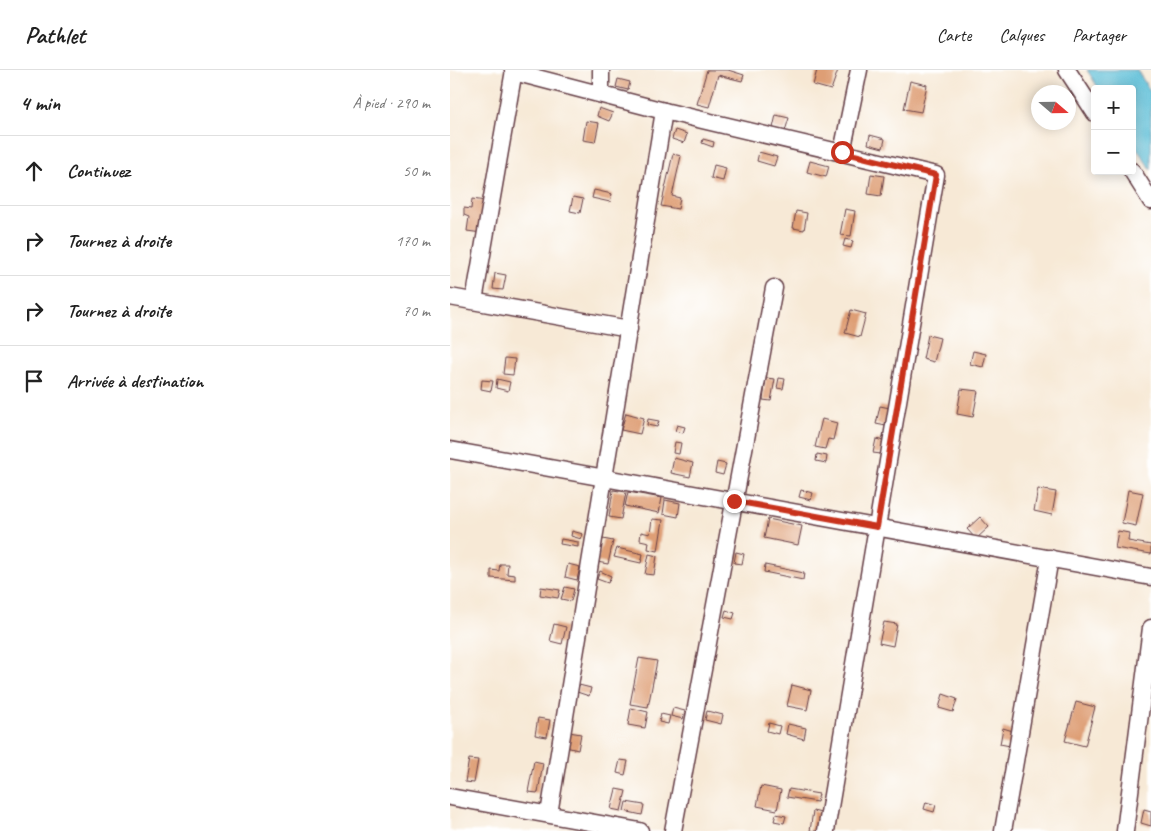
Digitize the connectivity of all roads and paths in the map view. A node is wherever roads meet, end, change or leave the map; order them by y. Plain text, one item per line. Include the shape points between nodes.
1 (601, 70) edge
2 (859, 70) edge
3 (1067, 70) edge
4 (514, 71) edge
5 (600, 94) junction
6 (1091, 107) edge
7 (664, 111) junction
8 (842, 152) junction
9 (1135, 175) edge
10 (1151, 201) edge
11 (774, 288) dead end
12 (450, 297) edge
13 (474, 301) junction
14 (628, 329) junction
15 (450, 450) edge
16 (604, 478) junction
17 (734, 501) junction
18 (877, 527) junction
19 (1050, 558) junction
20 (1151, 576) edge
21 (1151, 628) edge
22 (450, 797) edge
23 (548, 814) junction
24 (640, 831) edge
25 (673, 831) edge
26 (826, 831) edge
27 (1003, 831) edge
28 (1124, 831) edge

1 - 5 street
2 - 8 street
3 - 6 street
4 - 5 street
4 - 13 street
5 - 7 street
7 - 8 street
7 - 14 street
8 - 18 street via 936,175
9 - 10 street
11 - 17 street
12 - 13 street
13 - 14 street
14 - 16 street
15 - 16 street
16 - 17 street
16 - 23 street
17 - 18 street
17 - 25 street
18 - 19 street
18 - 26 street
19 - 20 street
19 - 27 street
21 - 28 street
22 - 23 street
23 - 24 street

